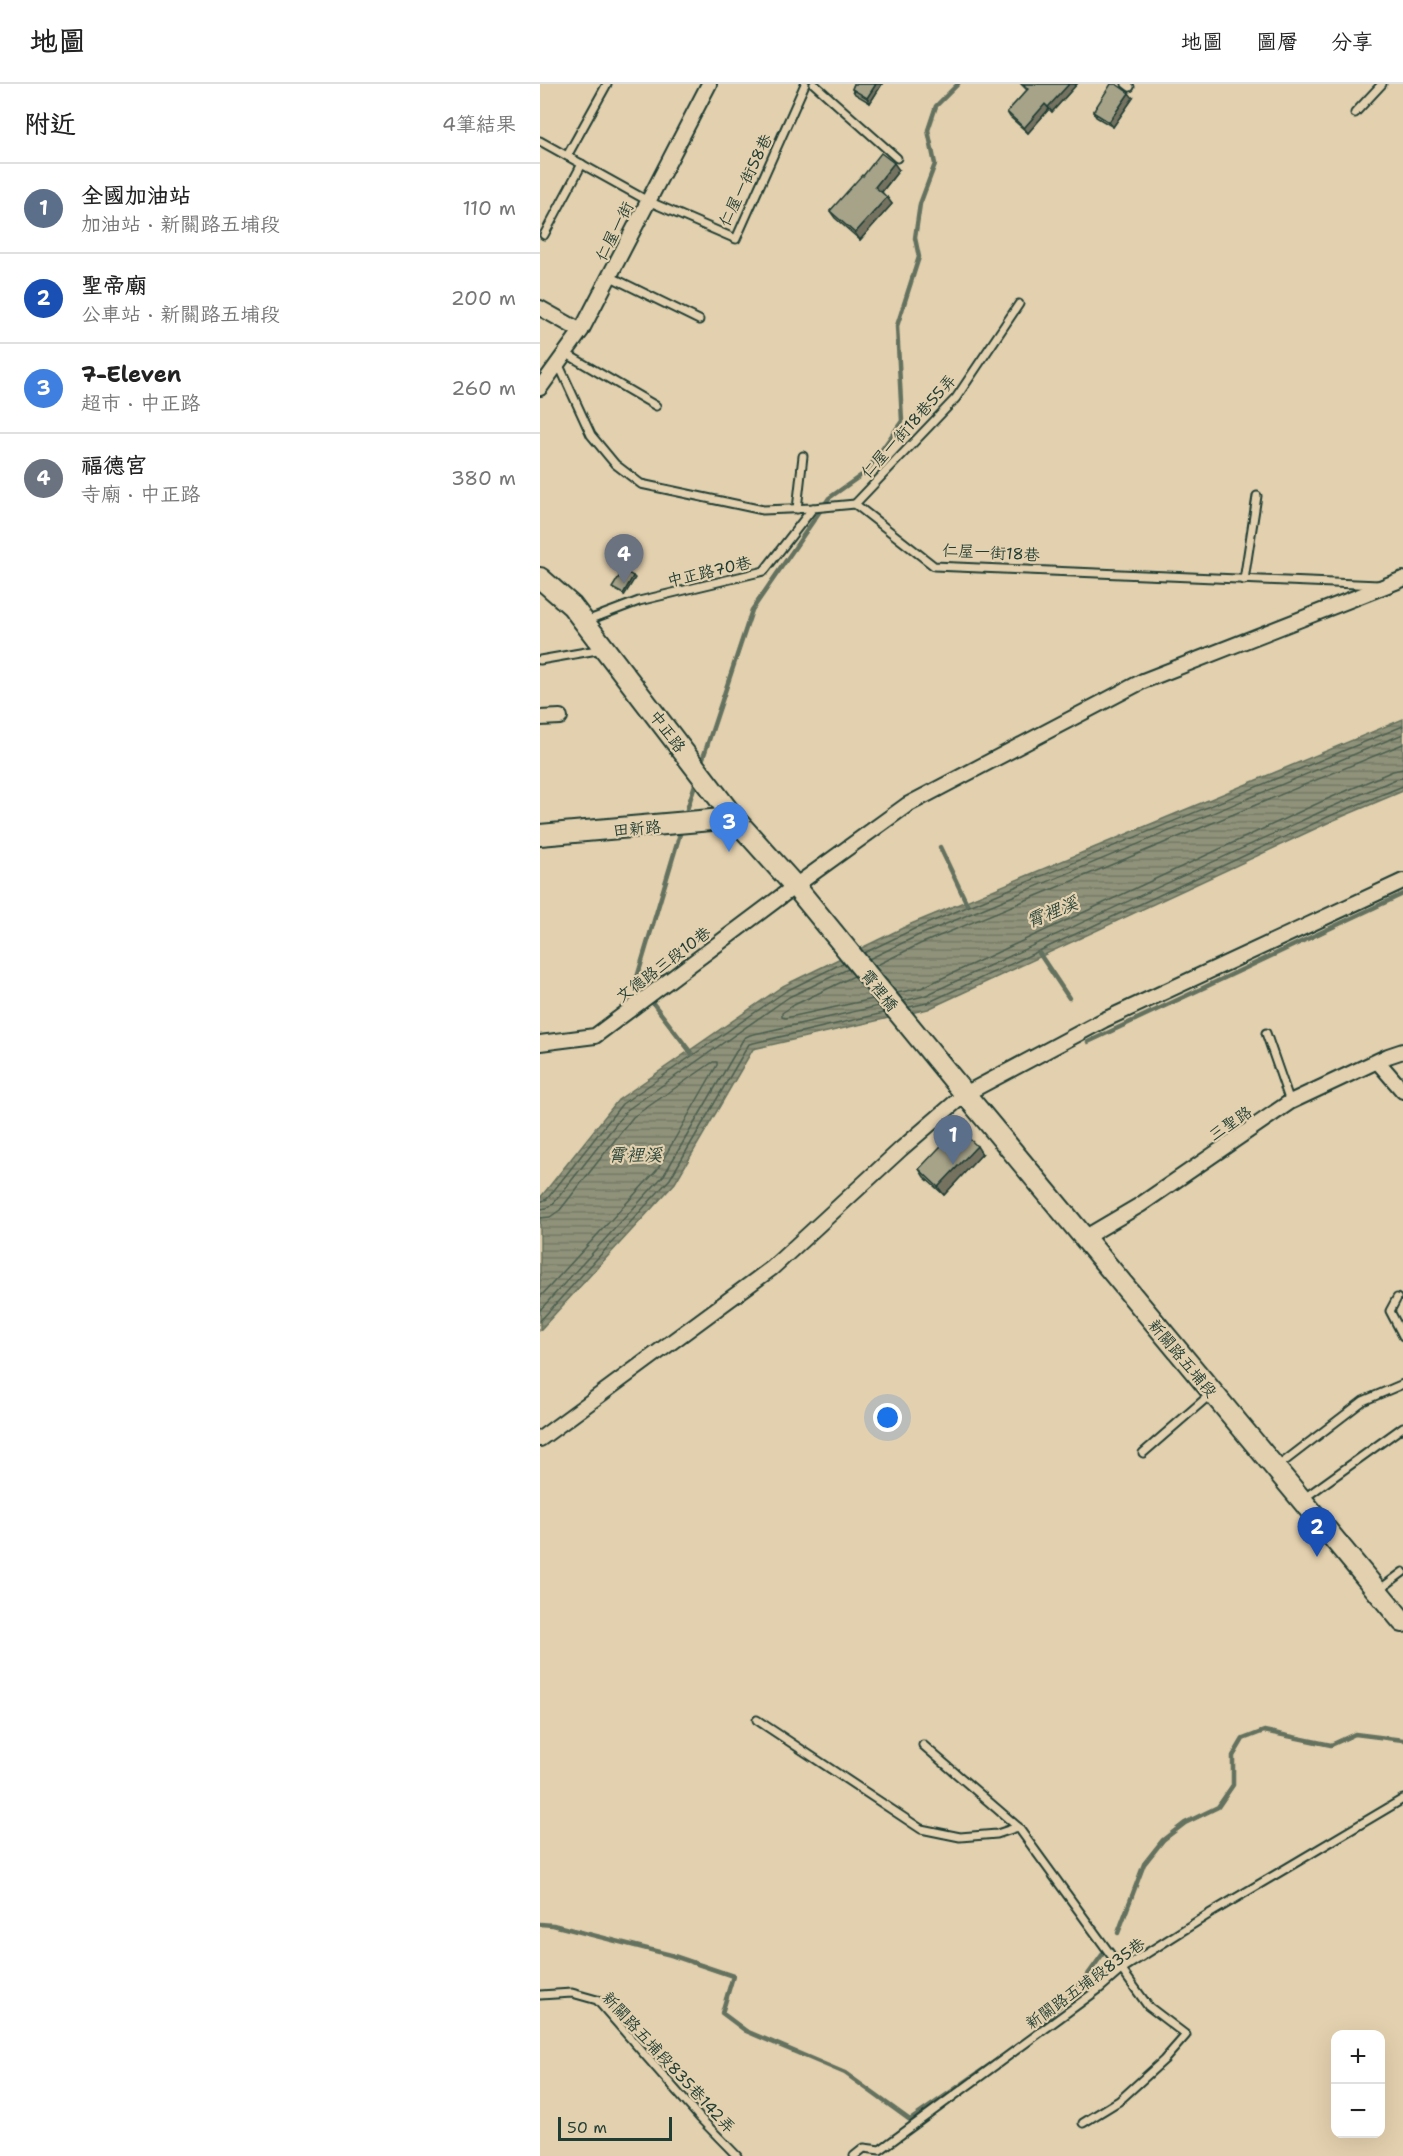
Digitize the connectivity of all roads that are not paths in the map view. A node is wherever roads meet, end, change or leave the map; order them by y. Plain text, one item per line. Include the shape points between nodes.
1 (607, 84) edge
2 (710, 84) edge
3 (805, 84) edge
4 (814, 84) edge
5 (1382, 84) edge
6 (1355, 113) dead end
7 (540, 141) edge
8 (567, 156) junction
9 (897, 158) dead end
10 (582, 164) junction
11 (648, 201) junction
12 (544, 235) dead end
13 (609, 276) junction
14 (1018, 304) dead end
15 (540, 308) edge
16 (699, 320) dead end
17 (581, 331) junction
18 (561, 358) junction
19 (540, 387) edge
20 (656, 406) dead end
21 (803, 456) dead end
22 (1257, 496) dead end
23 (855, 504) junction
24 (813, 508) junction
25 (797, 509) junction
26 (540, 578) edge
27 (1403, 579) edge
28 (1244, 580) junction
29 (1387, 585) junction
30 (584, 622) junction
31 (605, 649) junction
32 (540, 660) edge
33 (560, 717) dead end
34 (540, 718) edge
35 (734, 818) junction
36 (540, 835) edge
37 (1403, 881) edge
38 (795, 886) junction
39 (1266, 1033) dead end
40 (540, 1043) edge
41 (1403, 1052) edge
42 (1378, 1062) junction
43 (1403, 1091) edge
44 (965, 1094) junction
45 (1290, 1102) junction
46 (1084, 1238) junction
47 (1397, 1298) dead end
48 (1403, 1336) edge
49 (1403, 1384) edge
50 (1212, 1394) junction
51 (1403, 1427) edge
52 (540, 1439) edge
53 (1143, 1453) dead end
54 (1275, 1469) junction
55 (1301, 1501) junction
56 (1403, 1572) edge
57 (1377, 1591) junction
58 (1403, 1622) edge
59 (757, 1720) dead end
60 (924, 1744) dead end
61 (1403, 1799) edge
62 (1018, 1827) junction
63 (1122, 1969) junction
64 (540, 1995) edge
65 (1083, 2123) dead end
66 (738, 2156) edge
67 (854, 2156) edge

1 - 8 lane
2 - 11 street, 仁屋一街
3 - 11 lane, 仁屋一街58巷 via 736,239
4 - 9 lane
5 - 6 lane
7 - 8 lane
8 - 10 lane
10 - 11 lane
10 - 12 lane
11 - 13 street, 仁屋一街
13 - 16 lane
13 - 17 street, 仁屋一街
14 - 23 lane, 仁屋一街18巷55弄 via 956,398
15 - 17 street
17 - 18 street, 仁屋一街
18 - 19 street, 仁屋一街
18 - 20 lane
18 - 25 lane via 591,435 615,464 641,484 763,510
21 - 25 lane
22 - 28 lane
23 - 24 lane
23 - 28 lane, 仁屋一街18巷 via 934,566
24 - 25 lane
24 - 30 lane, 中正路70巷 via 764,572 639,601
26 - 30 main road, 中正路
27 - 29 street, 仁屋一街18巷
28 - 29 lane, 仁屋一街18巷
29 - 38 street, 文德路三段10巷 via 1143,681 907,805
30 - 31 main road, 中正路
31 - 32 lane
31 - 35 main road, 中正路
33 - 34 street
35 - 36 main road, 田新路
35 - 38 main road, 中正路
37 - 44 street via 1104,1020
38 - 40 street, 文德路三段10巷 via 595,1036
38 - 44 main road, 霄裡橋
39 - 45 lane
41 - 42 street, 三聖路
42 - 43 street
42 - 45 street, 三聖路
44 - 46 main road, 新關路五埔段
44 - 52 street via 772,1268
45 - 46 street, 三聖路 via 1140,1205
46 - 50 main road, 新關路五埔段
47 - 48 lane via 1390,1311
49 - 54 lane via 1363,1401
50 - 53 lane
50 - 54 main road, 新關路五埔段
51 - 55 lane
54 - 55 main road, 新關路五埔段
55 - 57 main road, 新關路五埔段
56 - 57 lane
57 - 58 main road, 新關路五埔段
59 - 62 lane via 921,1829 960,1837 997,1834
60 - 62 lane
61 - 63 lane, 新關路五埔段835巷
62 - 63 lane
63 - 65 lane via 1148,2006 1186,2035 1119,2101
63 - 67 lane, 新關路五埔段835巷 via 880,2150 864,2148
64 - 66 lane, 新關路五埔段835巷142弄 via 572,1993 597,2000

